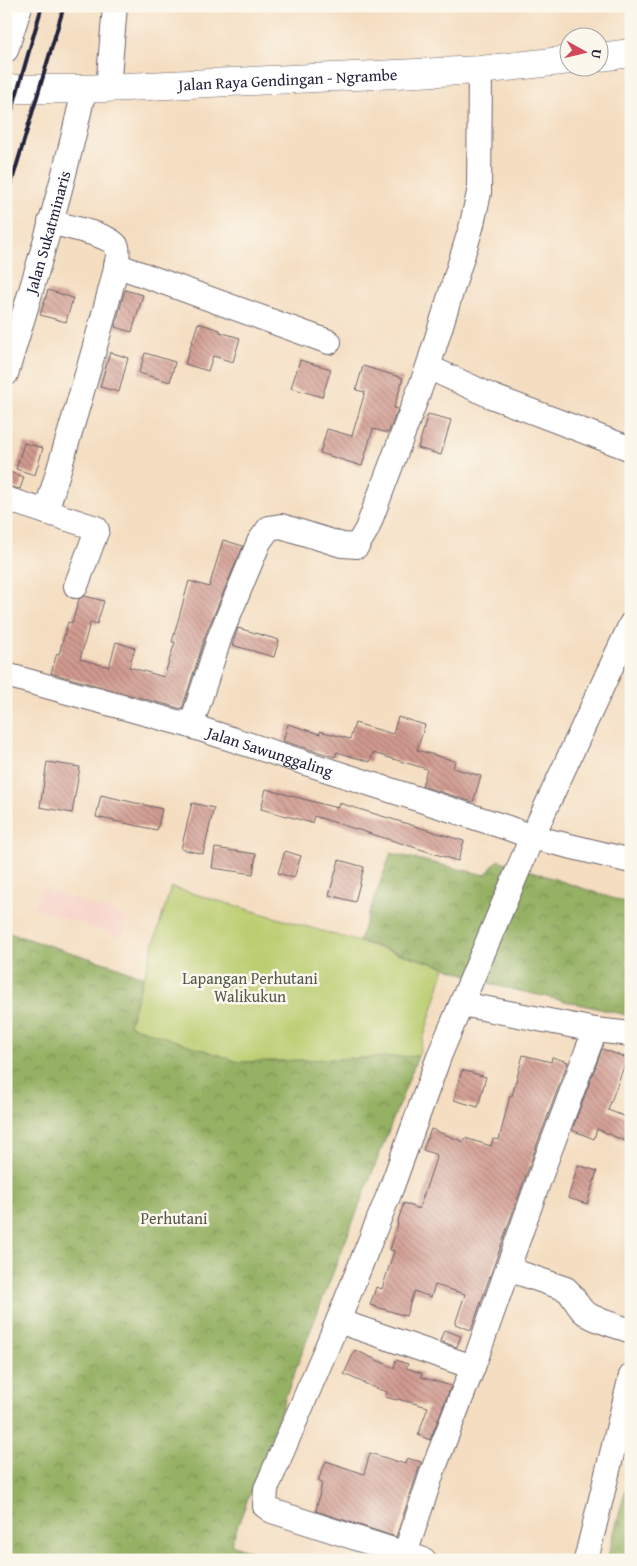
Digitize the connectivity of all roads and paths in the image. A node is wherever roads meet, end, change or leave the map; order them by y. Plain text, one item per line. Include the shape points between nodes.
1 (20, 6) edge
2 (115, 6) edge
3 (6, 50) edge
4 (631, 53) edge
5 (610, 56) edge
6 (560, 61) edge
7 (480, 70) junction
8 (96, 88) junction
9 (6, 89) edge
10 (50, 222) junction
11 (116, 265) junction
12 (329, 342) dead end
13 (428, 367) junction
14 (6, 374) edge
15 (631, 449) edge
16 (6, 500) edge
17 (46, 512) junction
18 (76, 586) dead end
19 (631, 624) edge
20 (6, 675) edge
21 (191, 726) junction
22 (532, 837) junction
23 (631, 861) edge
24 (462, 1004) junction
25 (595, 1030) junction
26 (631, 1034) edge
27 (508, 1268) junction
28 (338, 1321) junction
29 (631, 1331) edge
30 (473, 1367) junction
31 (631, 1376) edge
32 (414, 1557) edge
33 (586, 1560) edge

1 - 3 street
2 - 8 street, Jalan Sukatminaris
4 - 5 main road
6 - 7 main road, Jalan Raya Gendingan - Ngrambe
7 - 8 main road, Jalan Raya Gendingan - Ngrambe
7 - 13 street via 479,193
8 - 9 main road, Jalan Raya Gendingan - Ngrambe
8 - 10 street, Jalan Sukatminaris via 75,132
10 - 11 street via 114,242 118,247
10 - 14 street, Jalan Sukatminaris
11 - 12 street
11 - 17 street via 81,398
13 - 15 street via 491,396
13 - 21 street via 367,530 357,546 342,545 281,526 269,528 259,542 220,636
16 - 17 street
17 - 18 street via 97,530
19 - 22 street
20 - 21 street, Jalan Sawunggaling
21 - 22 street, Jalan Sawunggaling
22 - 23 street, Jalan Sawunggaling
22 - 24 street
24 - 25 street
24 - 28 street
25 - 26 street
25 - 27 street
27 - 29 street via 566,1289 588,1314
27 - 30 street
28 - 30 street
28 - 32 street via 266,1489 265,1506
30 - 32 street via 433,1470
31 - 33 street

